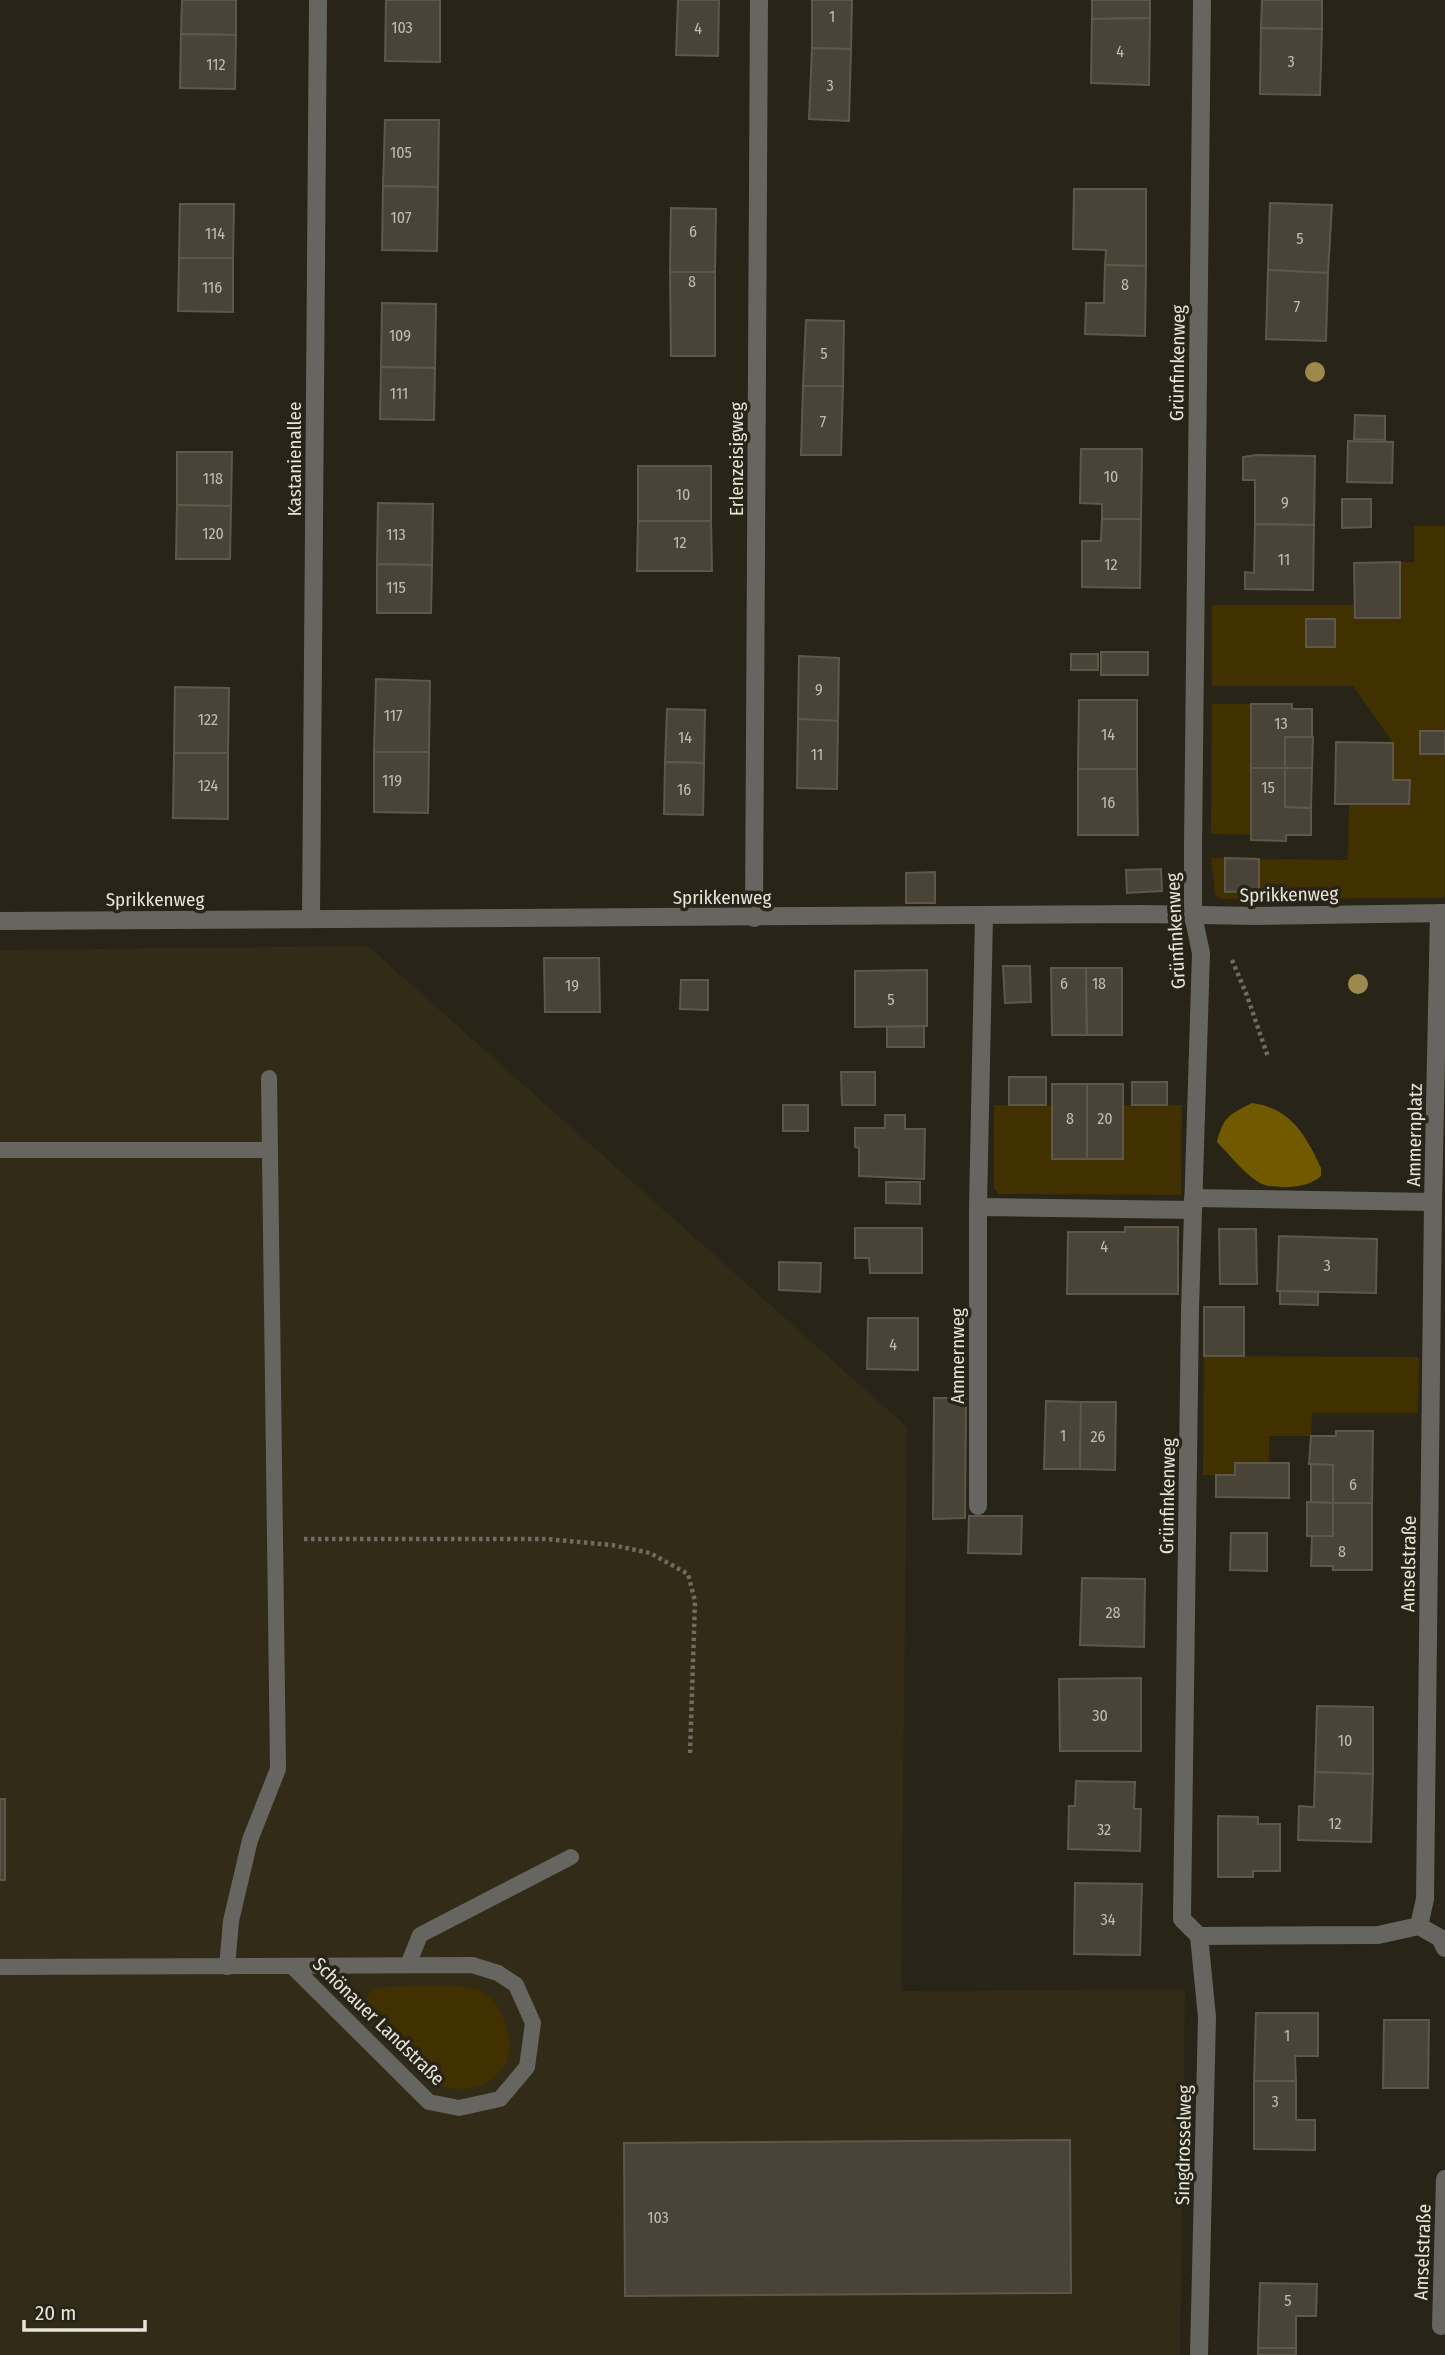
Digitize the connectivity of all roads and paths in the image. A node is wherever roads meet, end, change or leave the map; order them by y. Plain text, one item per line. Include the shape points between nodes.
1 (318, 0) edge
2 (759, 0) edge
3 (1202, 0) edge
4 (1442, 913) edge
5 (1193, 915) junction
6 (984, 916) junction
7 (754, 918) junction
8 (311, 919) junction
9 (0, 921) edge
10 (1231, 959) dead end
11 (1268, 1058) dead end
12 (269, 1078) dead end
13 (0, 1150) edge
14 (270, 1150) junction
15 (1433, 1202) junction
16 (1193, 1204) junction
17 (978, 1207) junction
18 (978, 1506) dead end
19 (275, 1539) junction
20 (690, 1754) dead end
21 (571, 1857) dead end
22 (1419, 1926) junction
23 (1199, 1936) junction
24 (1445, 1948) edge
25 (408, 1965) junction
26 (292, 1966) junction
27 (0, 1967) edge
28 (227, 1967) junction
29 (1445, 2179) edge
30 (1441, 2326) dead end
31 (1199, 2355) edge

1 - 8 street, Kastanienallee
2 - 7 street, Erlenzeisigweg
3 - 5 street, Grünfinkenweg
4 - 5 street, Sprikkenweg
4 - 15 street, Ammernplatz
5 - 6 street, Sprikkenweg
5 - 16 street, Grünfinkenweg via 1201,953
6 - 7 street, Sprikkenweg
6 - 17 street
7 - 8 street, Sprikkenweg
8 - 9 street, Sprikkenweg
10 - 11 path
12 - 14 lane
13 - 14 lane
14 - 19 lane
15 - 16 street, Ammernplatz
15 - 22 street, Amselstraße via 1425,1899
16 - 17 street, Ammernplatz
16 - 23 street, Grünfinkenweg via 1182,1919
17 - 18 street, Ammernweg
19 - 20 path via 546,1539 650,1553 688,1574 695,1601
19 - 28 lane via 278,1769 250,1840 231,1921
21 - 25 lane via 420,1935
22 - 23 street via 1378,1935
22 - 24 street via 1440,1938
23 - 31 street, Singdrosselweg via 1207,2017
25 - 26 lane, Schönauer Landstraße
25 - 26 lane, Schönauer Landstraße via 472,1965 516,1985 533,2023 527,2067 500,2099 459,2108 429,2102
26 - 28 lane, Schönauer Landstraße
27 - 28 lane, Schönauer Landstraße
29 - 30 street, Amselstraße

